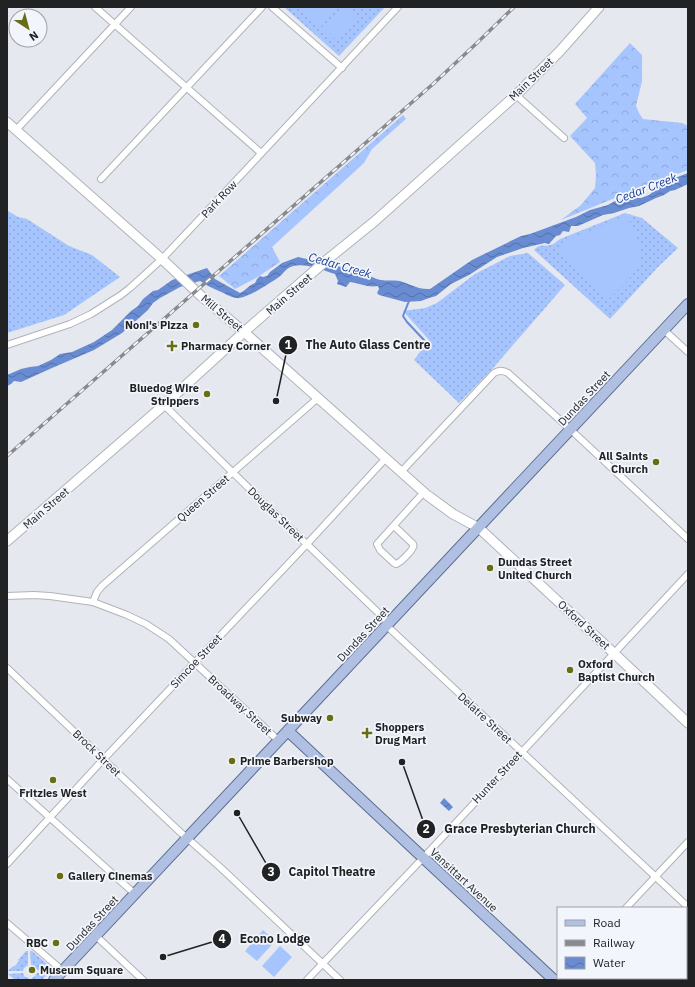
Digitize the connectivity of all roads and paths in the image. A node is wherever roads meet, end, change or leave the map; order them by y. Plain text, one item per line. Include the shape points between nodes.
1 (95, 7) edge
2 (131, 7) edge
3 (262, 7) edge
4 (272, 7) edge
5 (398, 7) edge
6 (599, 7) edge
7 (115, 24) junction
8 (342, 68) junction
9 (187, 87) junction
10 (516, 95) junction
11 (7, 122) edge
12 (16, 130) junction
13 (564, 138) dead end
14 (261, 153) junction
15 (101, 179) dead end
16 (162, 258) junction
17 (688, 304) edge
18 (664, 330) junction
19 (244, 332) junction
20 (7, 345) edge
21 (688, 352) edge
22 (318, 398) junction
23 (164, 405) junction
24 (571, 430) junction
25 (386, 458) junction
26 (232, 472) junction
27 (401, 472) junction
28 (424, 492) junction
29 (394, 526) junction
30 (479, 528) junction
31 (688, 539) edge
32 (7, 541) edge
33 (307, 544) junction
34 (688, 574) edge
35 (7, 596) edge
36 (93, 602) junction
37 (388, 624) junction
38 (614, 653) junction
39 (194, 663) junction
40 (7, 669) edge
41 (688, 723) edge
42 (288, 731) junction
43 (279, 742) junction
44 (521, 752) junction
45 (103, 759) junction
46 (7, 779) edge
47 (49, 817) junction
48 (187, 838) junction
49 (688, 842) edge
50 (423, 858) junction
51 (7, 864) edge
52 (656, 877) junction
53 (135, 894) junction
54 (627, 907) edge
55 (688, 907) edge
56 (7, 923) edge
57 (96, 936) junction
58 (322, 963) junction
59 (63, 971) junction
60 (54, 980) edge
61 (143, 980) edge
62 (307, 980) edge
63 (340, 980) edge
64 (554, 980) edge

1 - 7 street
2 - 7 street
3 - 9 street
4 - 8 street
5 - 8 street, Park Row
6 - 10 main road, Main Street
7 - 9 street
7 - 12 street
8 - 14 street, Park Row
9 - 14 street
9 - 15 street
10 - 13 street
10 - 19 main road, Main Street
11 - 12 main road, Mill Street
12 - 16 main road, Mill Street
14 - 16 street, Park Row
16 - 19 main road, Mill Street via 200,295
16 - 20 street, Park Row via 121,296 92,314
17 - 18 main road, Dundas Street
18 - 21 street
18 - 24 main road, Dundas Street
19 - 22 main road, Mill Street
19 - 23 main road, Main Street
22 - 25 main road, Mill Street
22 - 26 street, Queen Street
23 - 26 street, Douglas Street
23 - 32 main road, Main Street
24 - 27 street via 508,373 497,371
24 - 30 main road, Dundas Street
24 - 31 street
25 - 27 main road, Mill Street
25 - 33 street, Simcoe Street
26 - 33 street, Douglas Street
26 - 36 street, Queen Street via 102,586
27 - 28 main road, Mill Street
28 - 29 street
28 - 30 main road, Mill Street via 451,513
29 - 29 street via 377,546 396,564 400,563 412,549 413,544
30 - 37 main road, Dundas Street
30 - 38 main road, Oxford Street
33 - 37 street, Douglas Street
33 - 39 street, Simcoe Street
34 - 38 street, Hunter Street
35 - 36 street, Broadway Street via 50,596
36 - 39 street, Broadway Street via 154,628
37 - 42 main road, Dundas Street
37 - 44 street, Delatre Street
38 - 41 main road, Oxford Street
38 - 44 street, Hunter Street
39 - 43 street, Broadway Street
39 - 45 street, Simcoe Street
40 - 45 street, Brock Street
42 - 43 main road, Dundas Street
42 - 50 main road, Vansittart Avenue
43 - 48 main road, Dundas Street
44 - 50 street, Hunter Street
44 - 52 street, Delatre Street
45 - 47 street, Simcoe Street
45 - 48 street, Brock Street
46 - 47 street
47 - 51 street, Simcoe Street
47 - 53 street
48 - 53 main road, Dundas Street
48 - 58 street, Brock Street
49 - 52 street
50 - 58 street, Hunter Street
50 - 64 main road, Vansittart Avenue
52 - 54 street
52 - 55 street, Delatre Street
53 - 57 main road, Dundas Street
56 - 59 street
57 - 59 main road, Dundas Street
57 - 61 street
58 - 62 street, Hunter Street
58 - 63 street, Brock Street
59 - 60 main road, Dundas Street

